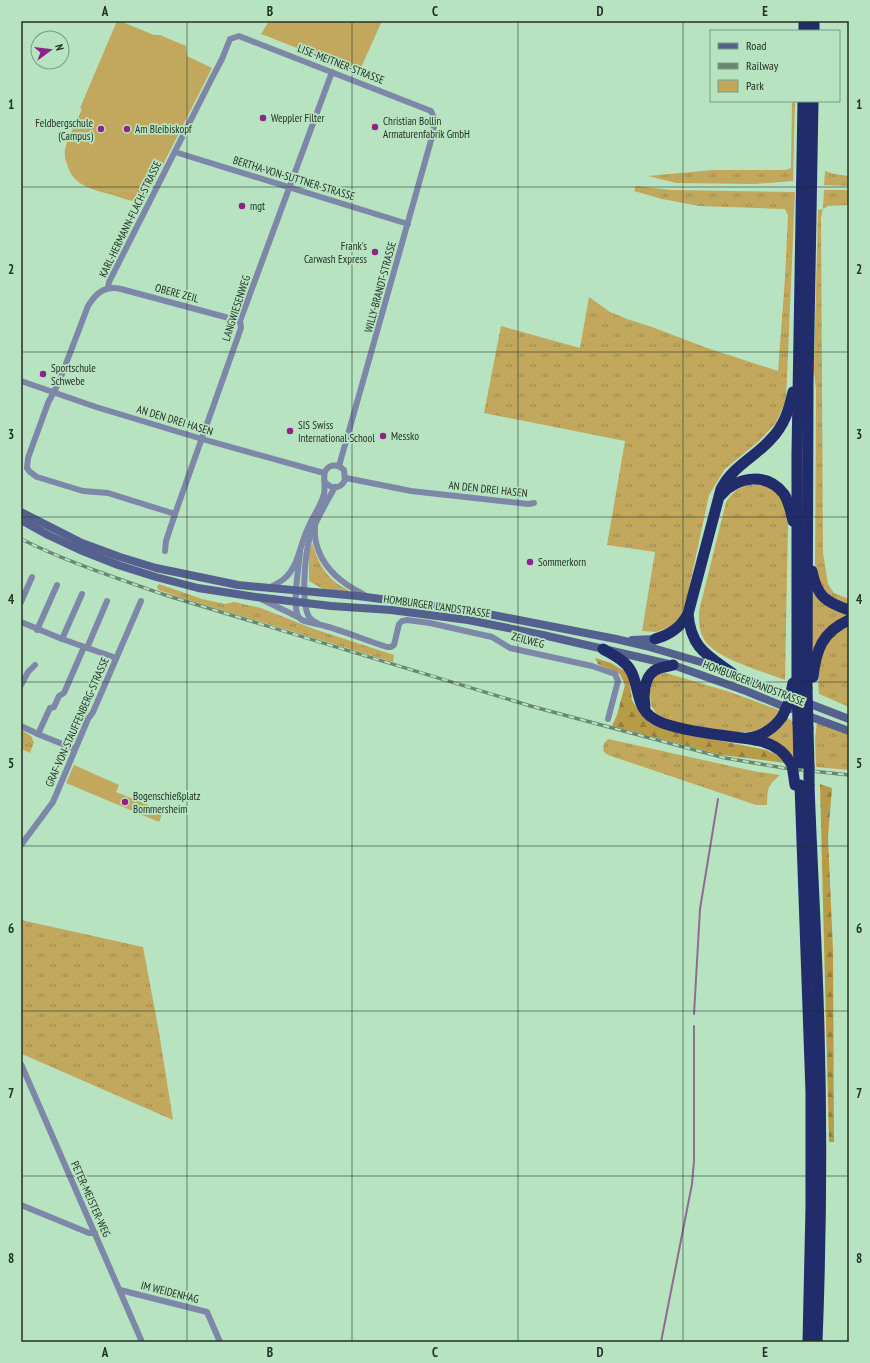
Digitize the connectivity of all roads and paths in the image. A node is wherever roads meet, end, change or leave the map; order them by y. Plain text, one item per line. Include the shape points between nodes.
1 (239, 36) joint
2 (332, 72) junction
3 (803, 102) edge
4 (813, 102) edge
5 (433, 114) joint
6 (175, 152) junction
7 (290, 188) junction
8 (408, 224) junction
9 (108, 288) junction
10 (240, 321) junction
11 (799, 370) junction
12 (21, 381) edge
13 (53, 393) junction
14 (202, 439) junction
15 (339, 466) junction
16 (324, 473) junction
17 (346, 478) junction
18 (326, 483) junction
19 (335, 487) junction
20 (717, 502) junction
21 (534, 503) dead end
22 (21, 512) edge
23 (175, 514) junction
24 (21, 520) edge
25 (316, 522) junction
26 (797, 541) junction
27 (807, 548) junction
28 (165, 551) dead end
29 (300, 552) junction
30 (32, 577) dead end
31 (57, 585) dead end
32 (268, 588) junction
33 (301, 591) junction
34 (82, 594) dead end
35 (256, 597) junction
36 (367, 597) junction
37 (107, 601) dead end
38 (140, 601) dead end
39 (296, 601) junction
40 (21, 602) edge
41 (305, 602) junction
42 (849, 610) edge
43 (688, 614) junction
44 (298, 617) junction
45 (849, 620) edge
46 (21, 622) edge
47 (318, 624) junction
48 (38, 630) junction
49 (62, 639) junction
50 (655, 639) joint
51 (616, 640) junction
52 (85, 647) junction
53 (603, 649) junction
54 (116, 658) junction
55 (35, 665) dead end
56 (673, 665) junction
57 (732, 673) junction
58 (21, 685) edge
59 (802, 686) junction
60 (648, 713) junction
61 (608, 719) dead end
62 (849, 719) edge
63 (803, 725) junction
64 (21, 726) edge
65 (849, 731) edge
66 (38, 734) junction
67 (746, 738) junction
68 (75, 749) junction
69 (800, 766) junction
70 (801, 785) junction
71 (21, 845) edge
72 (21, 1064) edge
73 (21, 1205) edge
74 (95, 1233) junction
75 (120, 1290) junction
76 (142, 1342) edge
77 (220, 1342) edge
78 (808, 1342) edge
79 (817, 1342) edge

1 - 2 street, LISE-MEITNER-STRASSE
1 - 6 street, KARL-HERMANN-FLACH-STRASSE via 230,39
2 - 5 street, LISE-MEITNER-STRASSE via 428,109
2 - 7 street, LANGWIESENWEG
3 - 11 highway
4 - 27 highway
5 - 8 street, WILLY-BRANDT-STRASSE via 435,125
6 - 7 street, BERTHA-VON-SUTTNER-STRASSE
6 - 9 street, KARL-HERMANN-FLACH-STRASSE
7 - 8 street, BERTHA-VON-SUTTNER-STRASSE
7 - 10 street, LANGWIESENWEG
8 - 15 street, WILLY-BRANDT-STRASSE
9 - 10 street, OBERE ZEIL via 121,289
9 - 13 street, KARL-HERMANN-FLACH-STRASSE via 93,298 88,306
10 - 14 street, LANGWIESENWEG via 241,328
11 - 20 highway via 788,413 778,431 765,446 730,474
11 - 26 highway
12 - 13 street, AN DEN DREI HASEN
13 - 14 street, AN DEN DREI HASEN
13 - 23 street, KARL-HERMANN-FLACH-STRASSE via 28,458 27,468 30,472 37,477 83,490 108,493
14 - 16 street, AN DEN DREI HASEN
14 - 23 street, LANGWIESENWEG
15 - 16 street via 328,467
15 - 17 street via 344,470
16 - 18 street
17 - 19 street via 341,485
17 - 21 street, AN DEN DREI HASEN via 411,491
18 - 19 street
18 - 29 street via 325,494 308,527
19 - 25 street
20 - 26 highway via 735,483 744,480 762,480 770,483 781,491 788,502
20 - 43 highway
22 - 32 main road, HOMBURGER LANDSTRASSE via 82,543 120,557 193,576
23 - 28 street, LANGWIESENWEG
24 - 35 main road, HOMBURGER LANDSTRASSE via 74,548 118,565 198,588
25 - 33 street via 307,547
25 - 36 street via 315,539 322,559 341,581
26 - 59 highway via 797,657
27 - 42 highway via 814,584 818,591 828,601
27 - 59 highway
29 - 32 street via 285,578
29 - 33 street
30 - 40 street
31 - 48 street
32 - 33 main road, HOMBURGER LANDSTRASSE
33 - 36 main road, HOMBURGER LANDSTRASSE
33 - 39 street
33 - 41 street
34 - 49 street
35 - 39 main road, HOMBURGER LANDSTRASSE
35 - 44 street, ZEILWEG
36 - 51 main road, HOMBURGER LANDSTRASSE via 473,611
37 - 52 street
38 - 54 street, GRAF-VON-STAUFFENBERG-STRASSE
39 - 41 main road, HOMBURGER LANDSTRASSE
39 - 44 street
41 - 47 street via 308,616
41 - 53 main road, HOMBURGER LANDSTRASSE via 468,620
43 - 50 highway via 684,622 671,633
43 - 57 highway via 694,638 702,651
44 - 47 street, ZEILWEG
45 - 59 highway via 829,632 820,645
46 - 48 street
47 - 61 street, ZEILWEG via 387,648 394,645 402,621 430,623 492,637 510,648 600,668 614,674 618,681
48 - 49 street
49 - 52 street
50 - 51 main road
51 - 57 main road, HOMBURGER LANDSTRASSE via 675,654
52 - 54 street
52 - 66 street via 64,693 59,696 54,707 50,708
53 - 56 main road, HOMBURGER LANDSTRASSE
53 - 60 highway via 617,657 630,670 638,700
54 - 68 street, GRAF-VON-STAUFFENBERG-STRASSE
55 - 58 street
56 - 60 highway via 655,670 648,678 644,698
56 - 65 main road, HOMBURGER LANDSTRASSE via 746,690
57 - 62 main road, HOMBURGER LANDSTRASSE
59 - 63 highway, bridge
59 - 63 highway, bridge via 807,708
59 - 67 highway, bridge via 774,727 758,736
60 - 67 highway via 651,718 667,725
63 - 69 highway
64 - 66 street
66 - 68 street
67 - 69 highway via 774,746
68 - 71 street, GRAF-VON-STAUFFENBERG-STRASSE via 53,802
69 - 70 highway, bridge
69 - 70 highway, bridge
70 - 78 highway via 811,1092
70 - 79 highway via 819,1031 821,1164
72 - 74 street, PETER-MEISTER-WEG
73 - 74 street via 89,1233
74 - 75 street, PETER-MEISTER-WEG
75 - 76 street, PETER-MEISTER-WEG
75 - 77 street, IM WEIDENHAG via 207,1312

